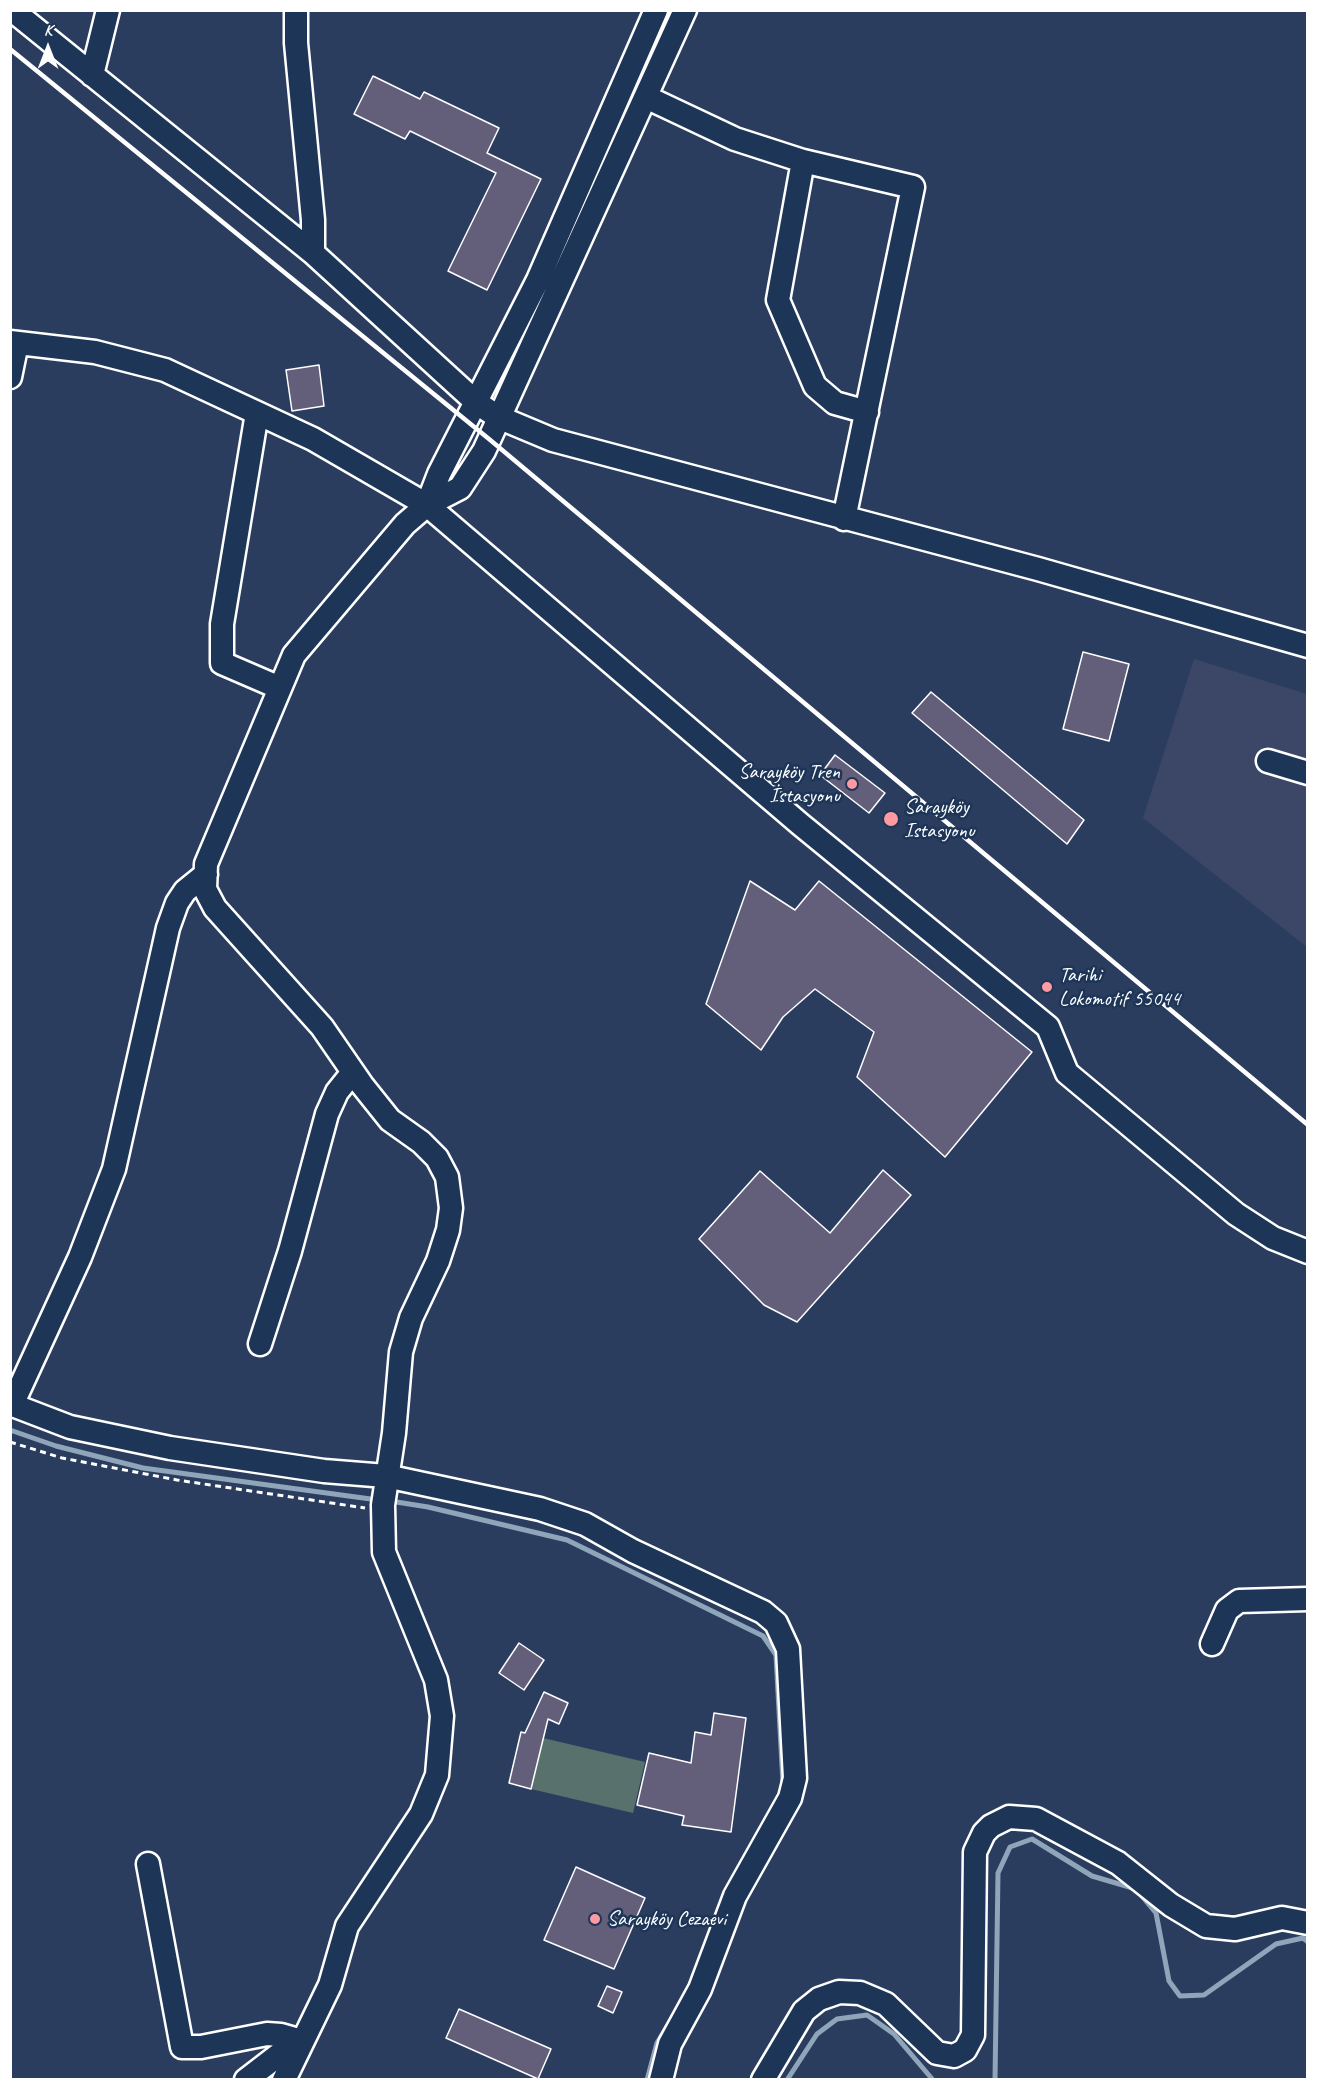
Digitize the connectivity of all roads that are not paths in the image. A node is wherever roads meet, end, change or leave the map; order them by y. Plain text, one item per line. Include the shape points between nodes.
1 (12, 10) edge
2 (108, 10) edge
3 (296, 10) edge
4 (656, 10) edge
5 (685, 10) edge
6 (92, 75) junction
7 (646, 97) junction
8 (803, 161) junction
9 (313, 254) junction
10 (14, 342) edge
11 (10, 377) edge
12 (477, 403) junction
13 (867, 412) junction
14 (257, 413) junction
15 (498, 417) junction
16 (427, 505) junction
17 (844, 519) junction
18 (1308, 646) edge
19 (279, 688) junction
20 (1268, 761) dead end
21 (1308, 772) edge
22 (206, 874) junction
23 (353, 1072) junction
24 (1308, 1252) edge
25 (260, 1344) dead end
26 (11, 1404) edge
27 (384, 1494) junction
28 (1308, 1599) edge
29 (1212, 1644) dead end
30 (148, 1864) dead end
31 (1308, 1923) edge
32 (300, 2040) junction
33 (246, 2079) edge
34 (284, 2079) edge
35 (661, 2079) edge
36 (763, 2079) edge

1 - 6 street
2 - 6 street
3 - 9 street
4 - 12 street via 538,280
5 - 7 street
6 - 9 street
7 - 8 street via 735,139
7 - 15 street
8 - 13 street via 778,300 815,386 835,403
8 - 13 street via 913,187
9 - 12 street
10 - 11 street
10 - 14 street via 95,352 165,370
12 - 15 street
12 - 16 street
13 - 17 street
14 - 16 street via 313,439
14 - 19 street via 222,624 222,663
15 - 16 street via 484,451 460,488
15 - 17 street via 553,440
16 - 19 street via 405,524 294,655
16 - 24 street via 800,824 1048,1027 1067,1073 1236,1214 1274,1238
17 - 18 street
19 - 22 street via 206,864
20 - 21 street
22 - 23 street via 205,890 215,908 322,1027
22 - 26 street via 177,903 114,1169 80,1257
23 - 25 street via 337,1092 327,1114
23 - 27 street via 390,1120 437,1158 450,1191 448,1230 401,1352
26 - 27 street via 70,1427 170,1448 324,1471
27 - 32 street via 384,1552 436,1680 442,1716 437,1775 421,1814 347,1926 330,1985
27 - 35 street via 540,1509 585,1524 763,1612 776,1623 785,1639 795,1778 790,1798 735,1896 700,1989 670,2044
28 - 29 street via 1239,1601 1227,1610
30 - 32 street via 182,2047 267,2034
31 - 36 street via 1282,1918 1235,1929 1206,1926 1171,1905 1118,1863 1036,1819 1009,1817 984,1833 975,1852 973,2035 965,2050 954,2056 937,2053 886,2004 860,1993 839,1992 819,1999 804,2011
32 - 33 street
32 - 34 street

